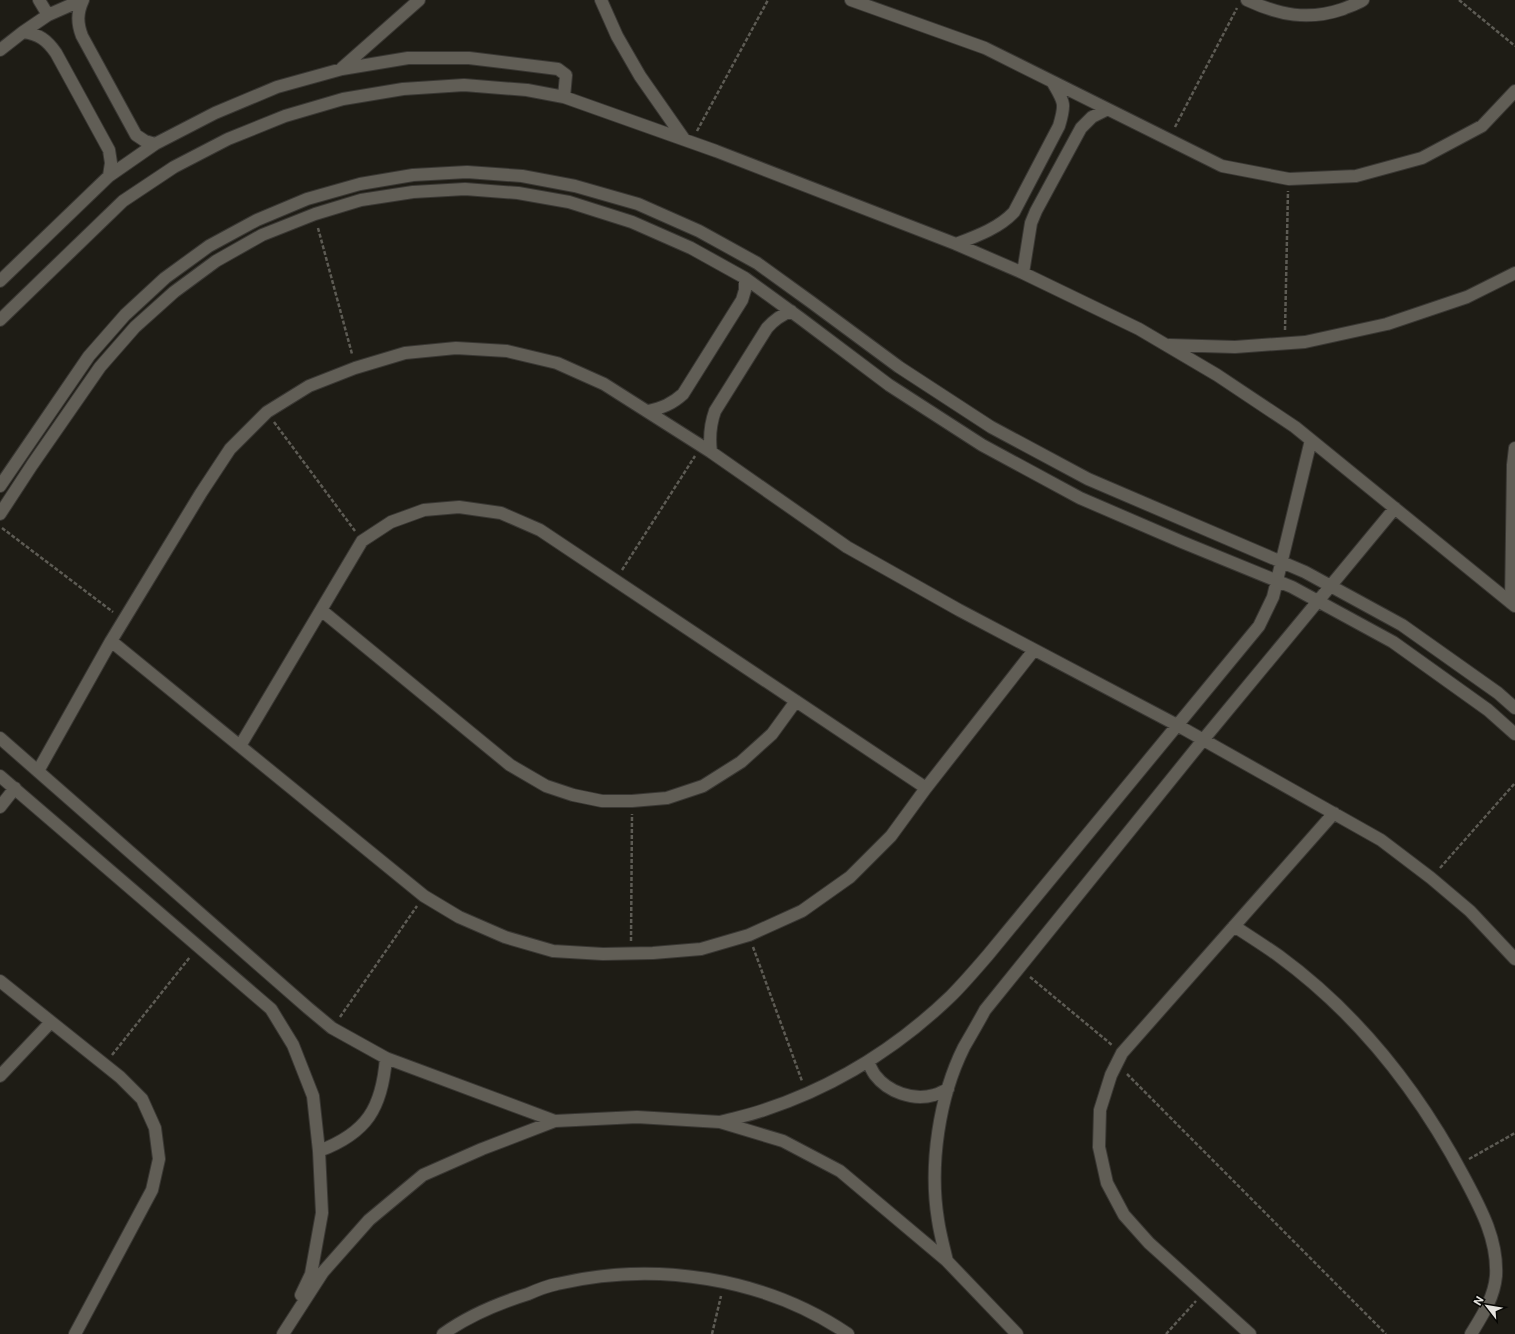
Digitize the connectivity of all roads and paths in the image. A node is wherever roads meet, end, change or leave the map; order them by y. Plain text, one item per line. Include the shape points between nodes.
1 (39, 0) edge
2 (83, 0) edge
3 (419, 0) edge
4 (601, 0) edge
5 (768, 0) edge
6 (1363, 0) edge
7 (1459, 0) edge
8 (854, 1) edge
9 (1242, 4) edge
10 (48, 15) junction
11 (23, 32) junction
12 (1515, 46) edge
13 (0, 50) edge
14 (342, 69) junction
15 (1053, 83) junction
16 (1515, 90) edge
17 (564, 97) junction
18 (1106, 110) junction
19 (1168, 140) junction
20 (687, 141) junction
21 (156, 144) junction
22 (109, 176) junction
23 (1289, 179) junction
24 (315, 214) junction
25 (956, 244) junction
26 (1023, 273) junction
27 (1515, 273) edge
28 (744, 278) junction
29 (0, 281) edge
30 (791, 310) junction
31 (0, 320) edge
32 (1285, 343) junction
33 (1166, 344) junction
34 (355, 368) junction
35 (267, 412) junction
36 (648, 412) junction
37 (1310, 440) junction
38 (1515, 448) edge
39 (706, 449) junction
40 (0, 486) edge
41 (1394, 508) junction
42 (0, 514) edge
43 (0, 526) edge
44 (362, 541) junction
45 (1281, 561) junction
46 (616, 581) junction
47 (1277, 581) junction
48 (1330, 586) junction
49 (1318, 601) junction
50 (1513, 604) edge
51 (321, 610) junction
52 (123, 620) junction
53 (111, 641) junction
54 (1034, 650) junction
55 (796, 701) junction
56 (1515, 708) edge
57 (1177, 725) junction
58 (1515, 734) edge
59 (0, 738) edge
60 (1203, 740) junction
61 (240, 746) junction
62 (38, 771) junction
63 (0, 776) edge
64 (1515, 783) edge
65 (15, 788) junction
66 (926, 788) junction
67 (632, 801) junction
68 (0, 807) edge
69 (1334, 813) junction
70 (1431, 878) junction
71 (424, 896) junction
72 (1234, 926) junction
73 (749, 935) junction
74 (198, 946) junction
75 (631, 953) junction
76 (1515, 959) edge
77 (1019, 968) junction
78 (0, 981) edge
79 (51, 1022) junction
80 (332, 1028) junction
81 (1122, 1053) junction
82 (386, 1058) junction
83 (868, 1062) junction
84 (1116, 1064) junction
85 (105, 1065) junction
86 (0, 1076) edge
87 (948, 1089) junction
88 (806, 1094) junction
89 (555, 1121) junction
90 (720, 1122) junction
91 (1515, 1133) edge
92 (320, 1151) junction
93 (1458, 1165) junction
94 (947, 1261) junction
95 (724, 1282) junction
96 (1204, 1292) junction
97 (285, 1332) edge
98 (75, 1334) edge
99 (443, 1334) edge
100 (712, 1334) edge
101 (848, 1334) edge
102 (1017, 1334) edge
103 (1166, 1334) edge
104 (1250, 1334) edge
105 (1386, 1334) edge
106 (1471, 1334) edge

1 - 10 street
2 - 10 street
2 - 21 street via 78,18 82,36 136,134 145,141
3 - 14 street
4 - 20 street via 617,36 640,76
5 - 20 path
6 - 9 street via 1328,14 1297,16
7 - 12 path
8 - 15 street via 985,48
9 - 19 path
10 - 11 street
11 - 13 street
11 - 22 street via 43,37 56,53 109,150
14 - 17 street via 408,58 469,58 558,69 566,75
14 - 21 street via 277,87 215,113
15 - 18 street
15 - 25 street via 1063,100 1063,113 1059,126 1014,212 998,225
16 - 23 street via 1482,126 1422,158 1356,176
17 - 20 street
17 - 31 street via 527,90 464,85 403,89 343,100 285,116 228,139 181,164 123,201
18 - 19 street
18 - 26 street via 1092,117 1081,128 1036,211 1031,223
19 - 23 street via 1222,166
20 - 25 street
21 - 22 street
22 - 29 street
23 - 32 path
24 - 28 street via 361,200 413,192 466,189 518,193 569,202 632,222 691,248
24 - 34 path
24 - 42 street via 262,235 216,261 174,292 135,327 100,367
25 - 26 street
26 - 33 street
27 - 32 street via 1467,297 1387,324 1305,342
28 - 30 street
28 - 36 street via 745,290 742,300 683,394 662,408
30 - 39 street via 767,328 715,411
30 - 47 street via 889,385 982,445 1080,498
32 - 33 street via 1235,347
33 - 37 street via 1295,427
34 - 35 street via 309,386
34 - 36 street via 405,353 456,348 507,352 557,363 604,384
35 - 44 path
35 - 52 street via 230,449
36 - 39 street
37 - 41 street
37 - 45 street
38 - 50 street
39 - 46 path
39 - 54 street via 847,547
40 - 45 street via 104,338 165,278 209,246 257,220 307,199 360,184 413,175 467,172 522,176 575,186 638,204 699,231 757,263 899,368 991,427 1088,479
41 - 48 street
41 - 50 street
43 - 52 path
44 - 46 street via 391,522 424,510 459,507 501,513 540,530
44 - 51 street
45 - 47 street
45 - 48 street
46 - 55 street
47 - 49 street
47 - 57 street via 1259,626
48 - 49 street
48 - 56 street via 1402,625 1498,693
49 - 58 street via 1392,642 1488,710
49 - 60 street
51 - 61 street
51 - 67 street via 510,765 546,786 573,796 602,801
52 - 53 street
53 - 61 street
53 - 62 street
54 - 57 street
54 - 66 street
55 - 66 street
55 - 67 street via 772,734 741,762 703,786 667,798
57 - 60 street
57 - 83 street via 988,955 952,995 912,1031
59 - 62 street
60 - 69 street
60 - 77 street
61 - 71 street
62 - 80 street
63 - 65 street
64 - 70 path
65 - 68 street
65 - 74 street
66 - 73 street via 891,836 850,877 802,911
67 - 75 path
69 - 70 street via 1381,840
69 - 72 street
70 - 76 street via 1470,911
71 - 75 street via 459,917 505,937 553,951
71 - 80 path
72 - 81 street
72 - 93 street via 1280,957 1323,992 1362,1031 1416,1098
73 - 75 street via 701,949
73 - 88 path
74 - 85 path
74 - 92 street via 271,1010 293,1045 312,1096
77 - 81 path
77 - 87 street via 985,1010 964,1048
78 - 79 street
79 - 85 street
79 - 86 street
80 - 82 street
81 - 84 street
82 - 89 street
82 - 92 street via 385,1080 379,1100 369,1117 355,1132 338,1144
83 - 87 street via 876,1076 887,1087 901,1094 917,1097 933,1095
83 - 88 street
84 - 96 street via 1100,1110 1099,1147 1107,1183 1124,1215 1149,1242
84 - 105 path
85 - 98 street via 142,1099 155,1128 159,1159 152,1190
87 - 94 street via 938,1132 935,1175 938,1219
88 - 90 street via 764,1110
89 - 90 street via 637,1116
89 - 97 street via 422,1175 369,1220 323,1272
90 - 94 street via 783,1141 840,1171
91 - 93 path
92 - 97 street via 322,1213 311,1274
93 - 106 street via 1484,1214 1494,1245 1496,1277 1488,1308
94 - 102 street
95 - 99 street via 668,1274 633,1274 556,1284 502,1302
95 - 100 path
95 - 101 street via 778,1297 829,1321
96 - 103 path
96 - 104 street

